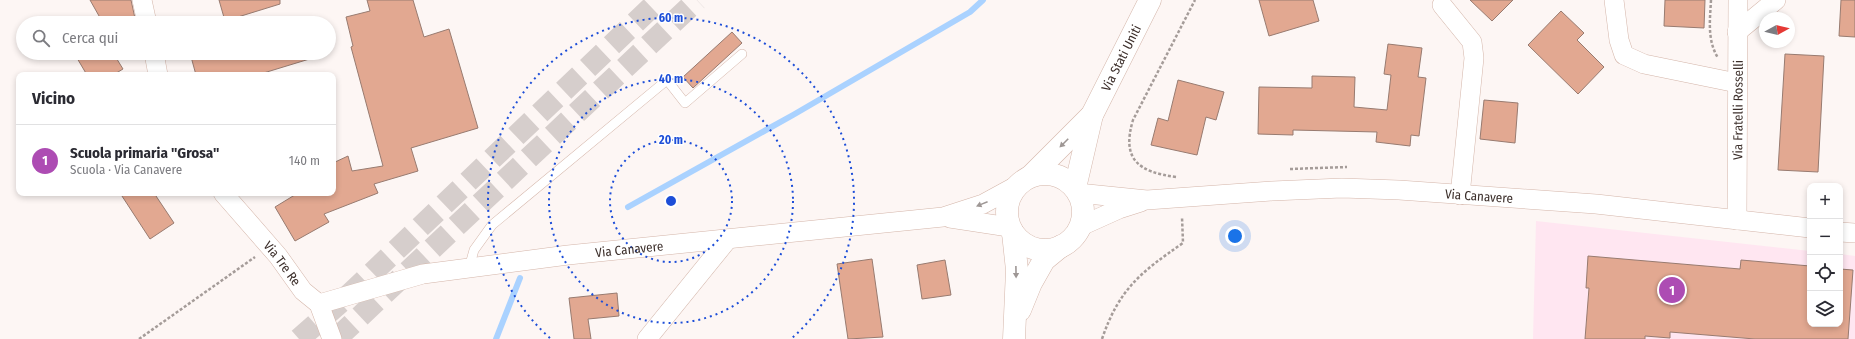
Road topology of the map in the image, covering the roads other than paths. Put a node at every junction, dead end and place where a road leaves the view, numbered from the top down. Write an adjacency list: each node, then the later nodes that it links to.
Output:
1 (142, 0): 7 (street)
2 (1150, 0): 13 (street, Via Stati Uniti)
3 (1614, 0): 12 (street)
4 (1738, 0): 8 (street, Via Fratelli Rosselli)
5 (1776, 0): 8 (street)
6 (1442, 5): 16 (street)
7 (145, 16)
8 (1737, 32): 12 (street, Via Fratelli Rosselli)
9 (742, 54): 28 (lane)
10 (155, 60): 11 (street)
11 (157, 72)
12 (1737, 83): 20 (street, Via Fratelli Rosselli)
13 (1092, 115): 14 (street, Via Stati Uniti, one-way to 14); 15 (street, Via Stati Uniti)
14 (1024, 181): 15 (street); 19 (street, Via Canavere, one-way to 19); 23 (street)
15 (1076, 191): 18 (street, Via Canavere); 21 (street)
16 (1460, 195): 18 (street, Via Canavere); 20 (street, Via Canavere)
17 (225, 196): 29 (street, Via Tre Re)
18 (1147, 200): 21 (street, Via Canavere)
19 (943, 217): 23 (street, Via Canavere); 26 (street, Via Canavere)
20 (1737, 220): 22 (street, Via Canavere)
21 (1079, 228): 27 (street)
22 (1807, 228)
23 (1011, 230): 27 (street); 30 (street, one-way to 30)
24 (1843, 232): 25 (street)
25 (1855, 234)
26 (728, 239): 28 (street, Via Canavere); 32 (street)
27 (1061, 246): 30 (street)
28 (469, 268): 29 (street, Via Canavere)
29 (320, 304): 31 (street)
30 (1014, 334)
31 (332, 339)
32 (647, 339)

